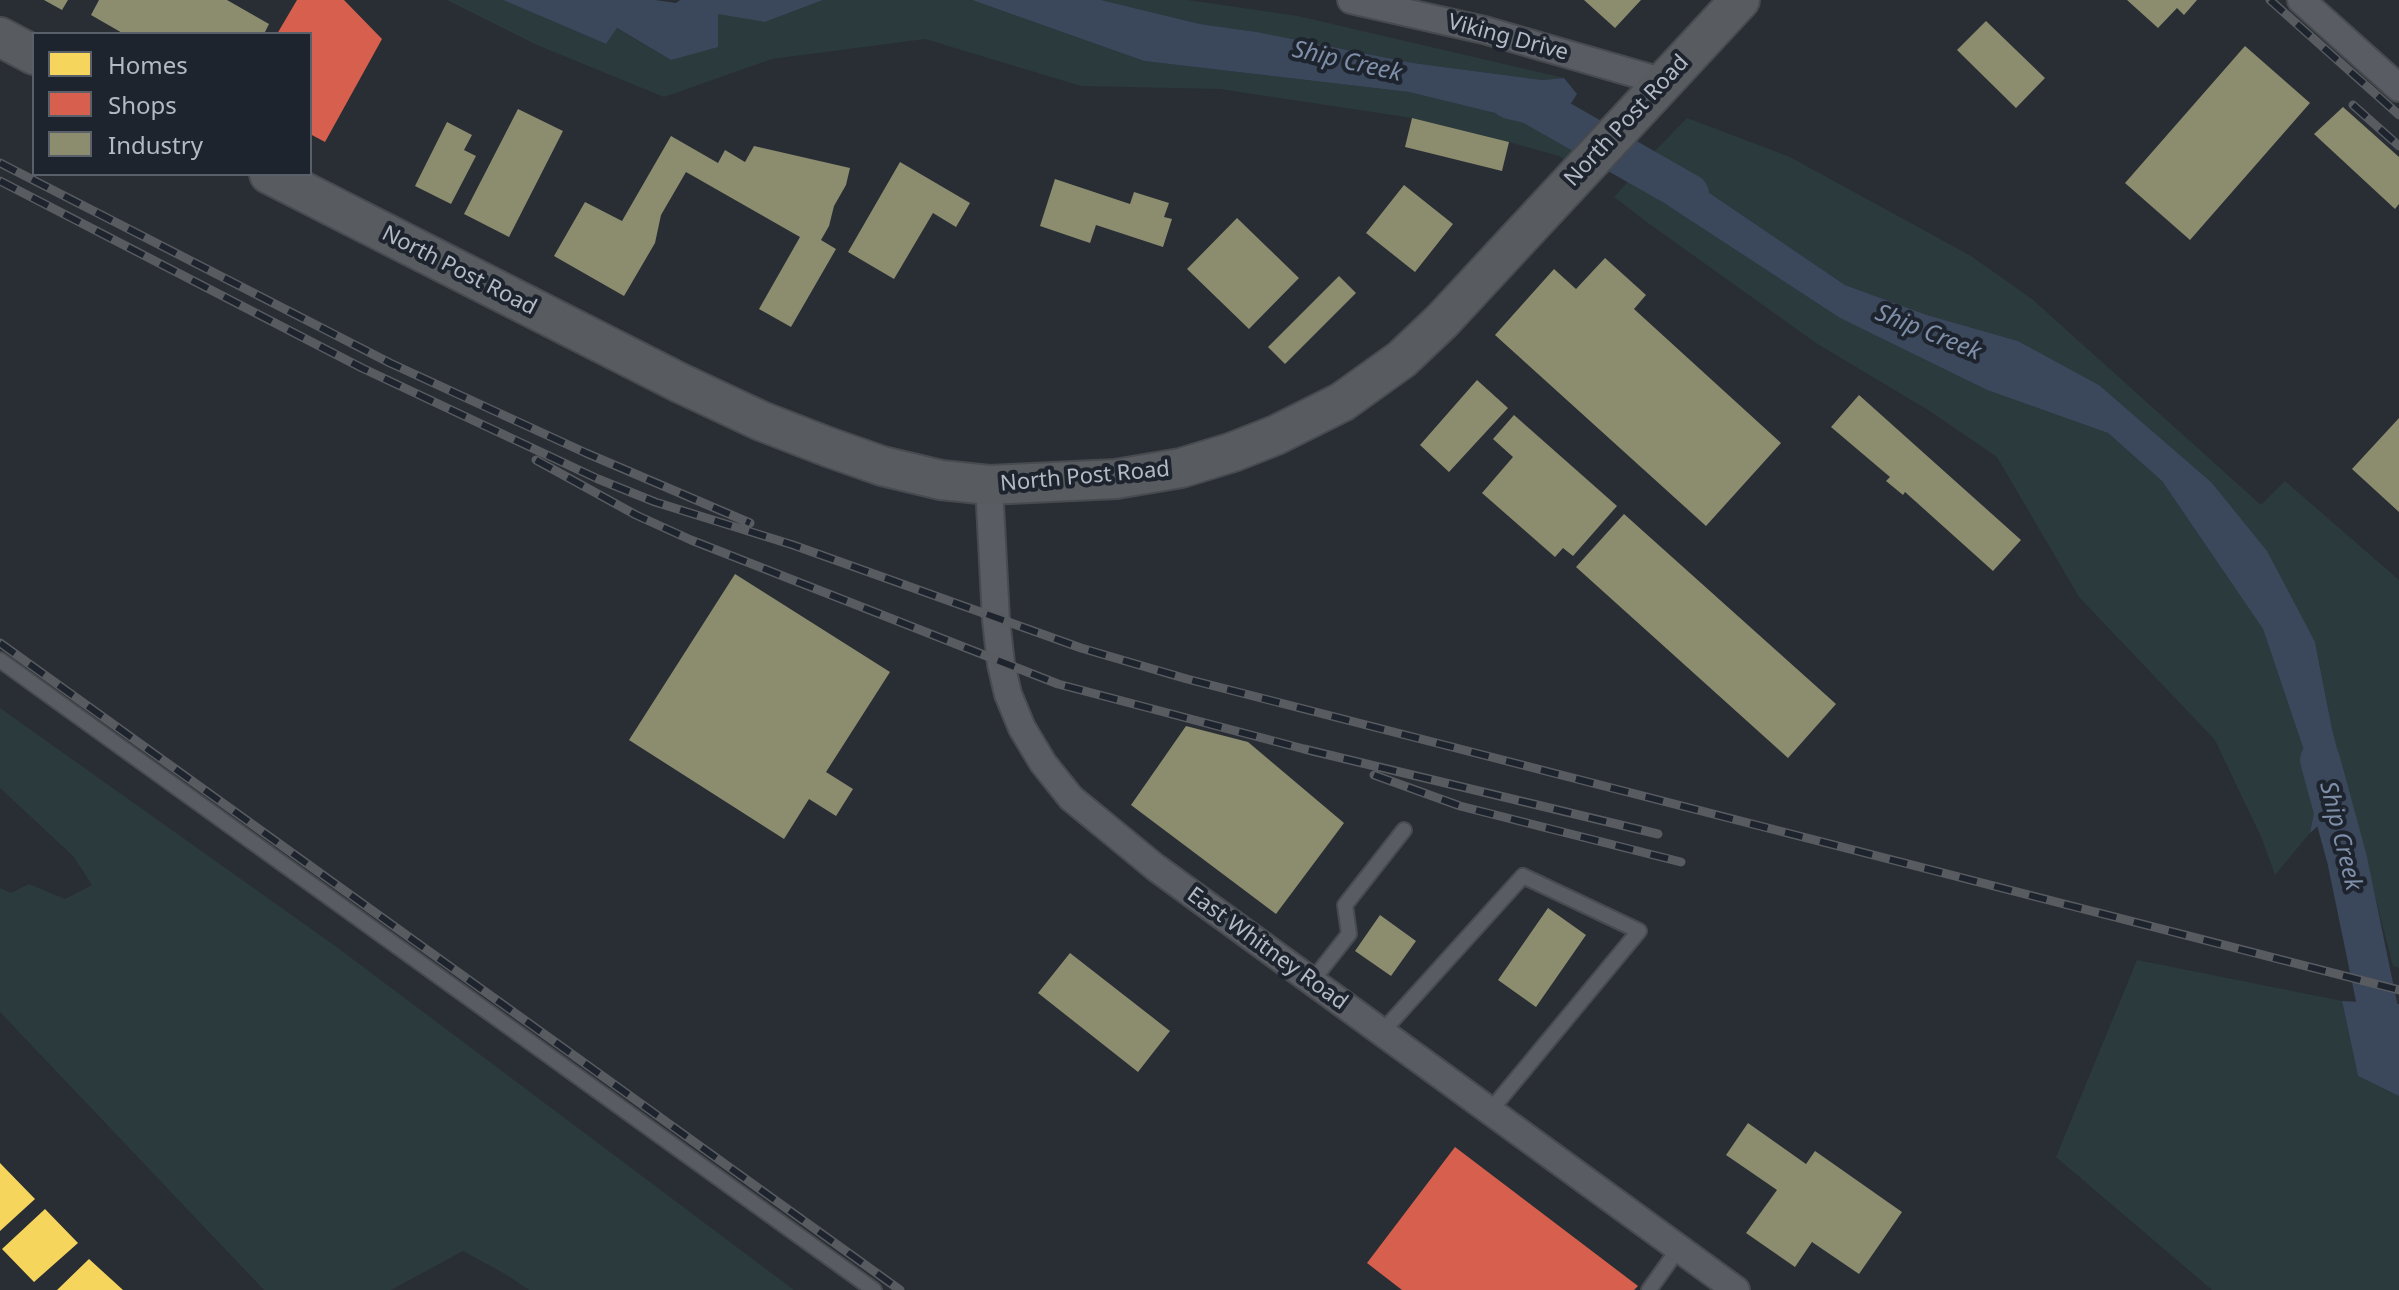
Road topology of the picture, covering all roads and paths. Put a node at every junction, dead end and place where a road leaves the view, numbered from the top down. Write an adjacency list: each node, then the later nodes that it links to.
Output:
1 (1351, 0): 6 (street, Viking Drive)
2 (1740, 0): 6 (street, North Post Road)
3 (2301, 0): 7 (street)
4 (0, 37): 5 (street)
5 (32, 54)
6 (1664, 82): 9 (street, North Post Road)
7 (2399, 88)
8 (273, 176): 9 (street, North Post Road)
9 (989, 485): 12 (street, East Whitney Road)
10 (0, 660): 16 (lane)
11 (1404, 830): 12 (lane)
12 (1312, 981): 13 (street, East Whitney Road)
13 (1382, 1032): 14 (street, East Whitney Road); 14 (lane)
14 (1490, 1111): 15 (street, East Whitney Road)
15 (1679, 1248): 17 (lane); 18 (street, East Whitney Road)
16 (874, 1290)
17 (1649, 1290)
18 (1736, 1290)

